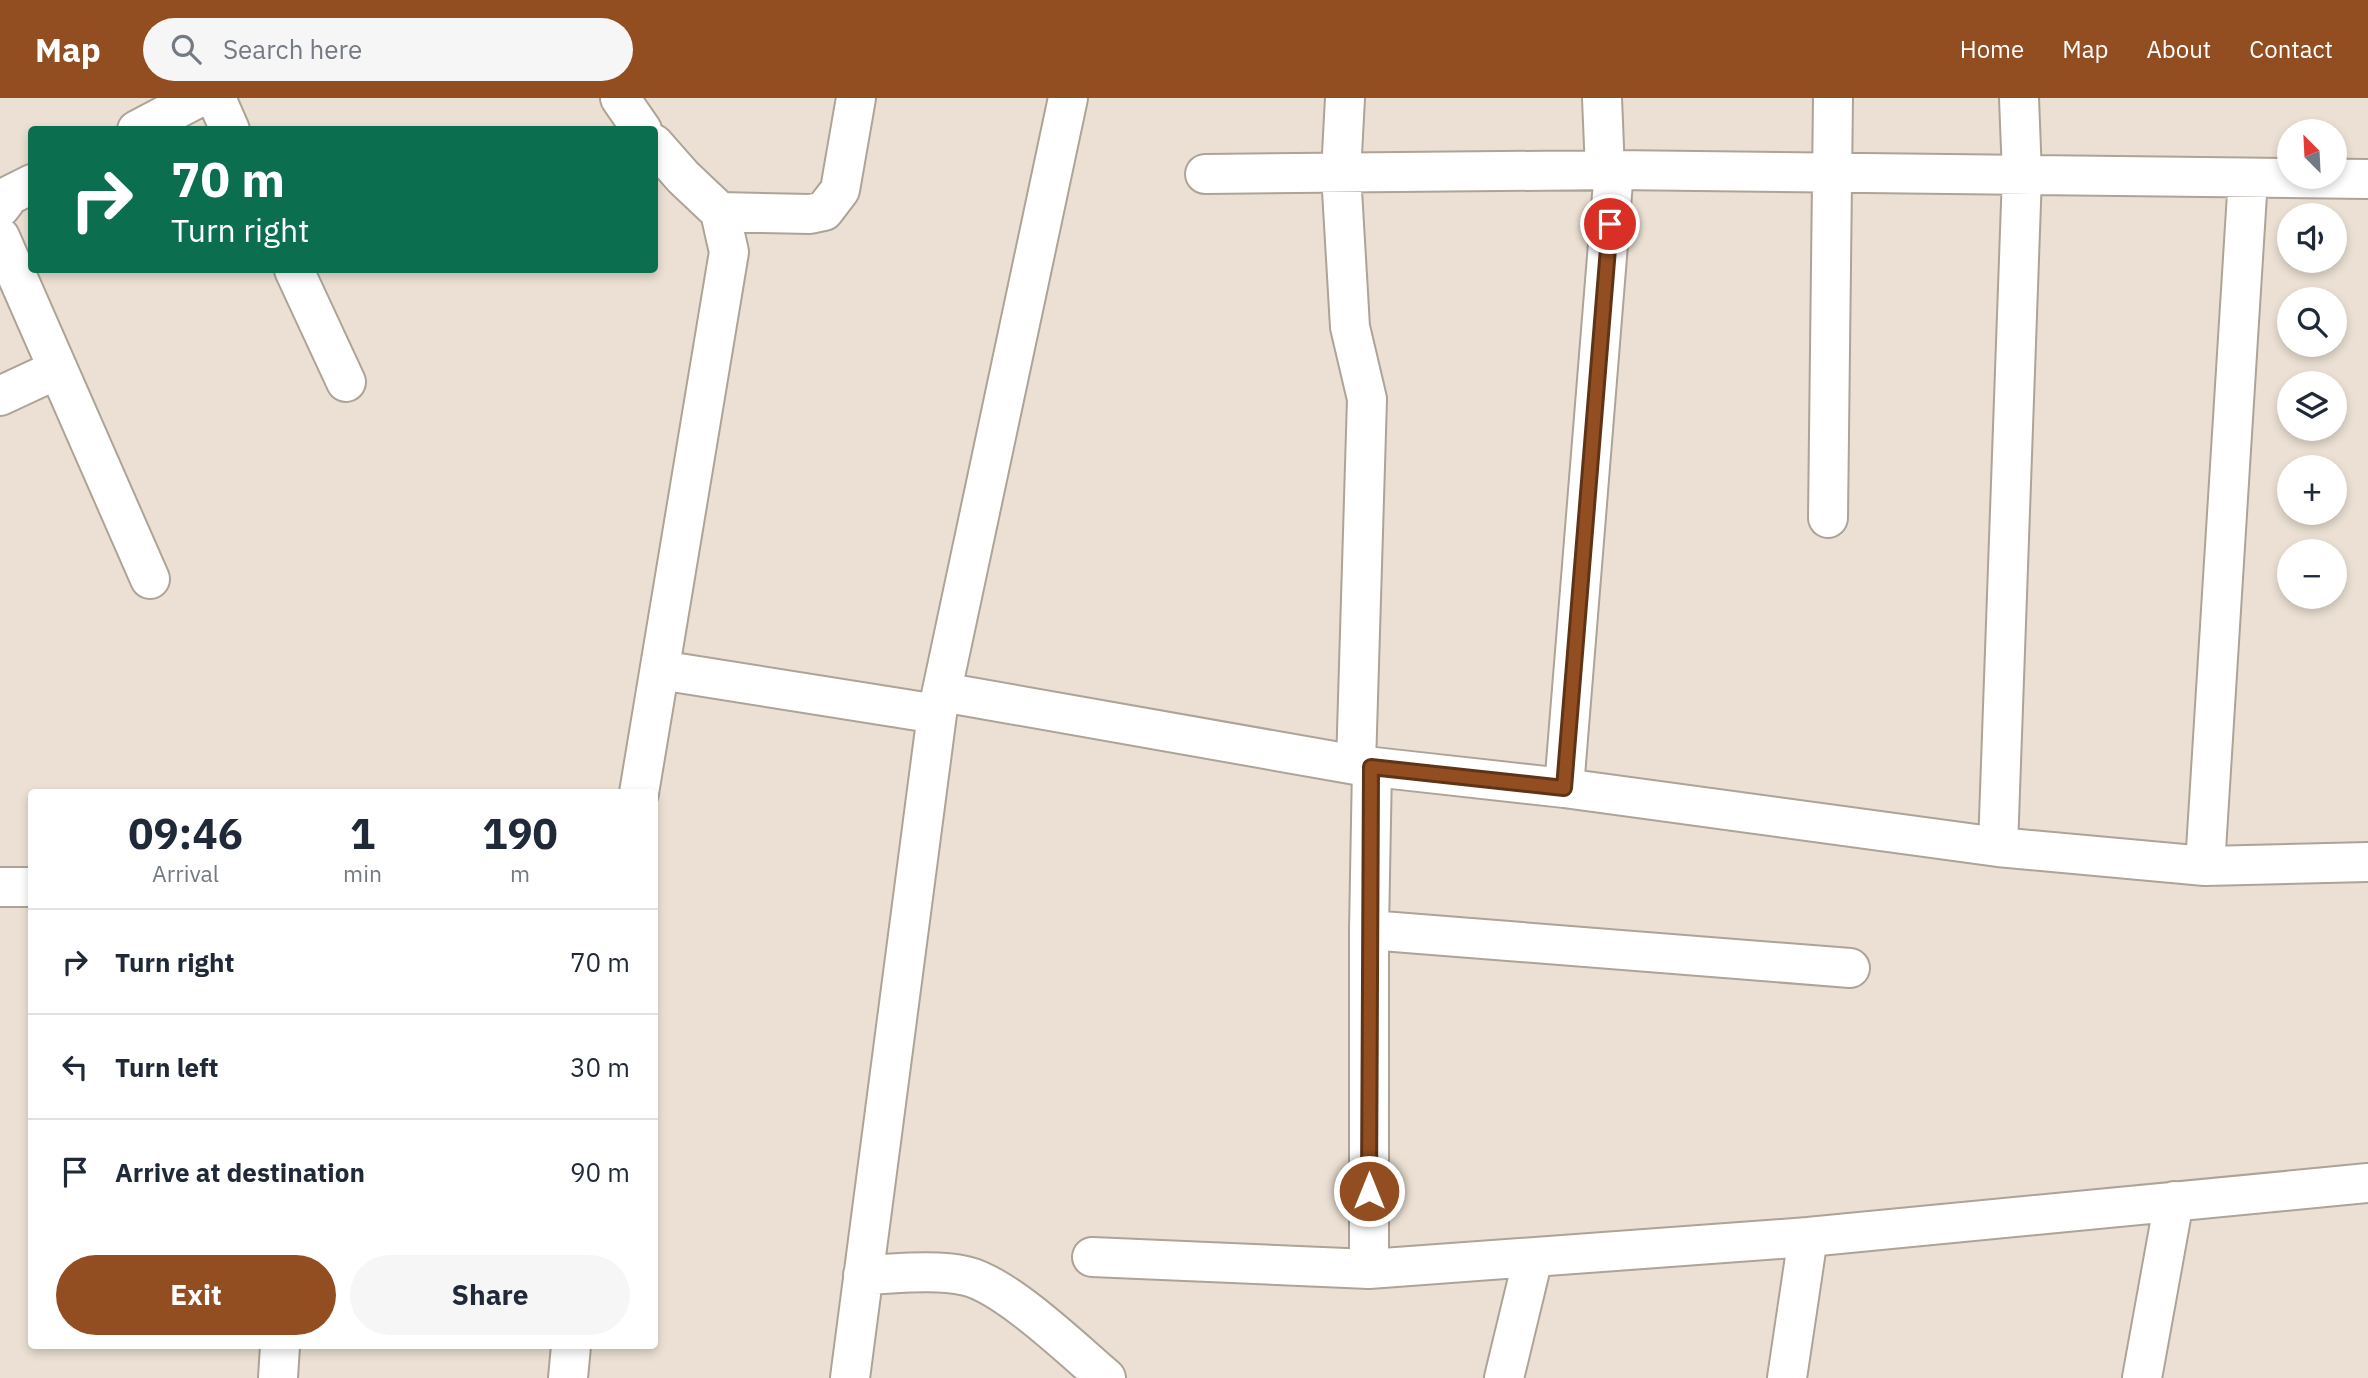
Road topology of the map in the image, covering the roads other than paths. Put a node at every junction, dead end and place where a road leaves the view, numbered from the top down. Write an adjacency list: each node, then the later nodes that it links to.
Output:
1 (198, 98): 10 (street)
2 (216, 98): 11 (street)
3 (620, 98): 12 (street)
4 (856, 98): 23 (street)
5 (1068, 98): 32 (street)
6 (1345, 98): 16 (street)
7 (1602, 98): 14 (street)
8 (1833, 98): 15 (street)
9 (2019, 98): 18 (street)
10 (145, 126)
11 (228, 126)
12 (639, 126)
13 (658, 149): 23 (street)
14 (1610, 170): 15 (street); 16 (street); 34 (street)
15 (1833, 171): 18 (street); 29 (street)
16 (1341, 173): 17 (street); 33 (street)
17 (1205, 174)
18 (2022, 175): 19 (street); 36 (street)
19 (2248, 178): 20 (street); 38 (street)
20 (2368, 179)
21 (28, 186): 22 (street)
22 (0, 208)
23 (720, 212): 31 (street)
24 (0, 237): 26 (street)
25 (295, 273): 27 (street)
26 (58, 369): 28 (street); 30 (street)
27 (346, 382)
28 (0, 396)
29 (1828, 518)
30 (150, 579)
31 (660, 670): 32 (street); 35 (street)
32 (940, 703): 33 (street); 49 (street)
33 (1364, 766): 34 (street); 41 (street)
34 (1564, 788): 36 (street)
35 (640, 789)
36 (1998, 847): 38 (street)
37 (2368, 862): 38 (street)
38 (2205, 866)
39 (0, 887): 40 (street)
40 (28, 887)
41 (1369, 930): 42 (street); 48 (street)
42 (1850, 968)
43 (2368, 1183): 44 (street)
44 (2174, 1200): 45 (street); 58 (street)
45 (1808, 1237): 47 (street); 57 (street)
46 (1092, 1257): 48 (street)
47 (1533, 1258): 48 (street); 56 (street)
48 (1369, 1269)
49 (863, 1275): 54 (street); 55 (street)
50 (280, 1349): 52 (street)
51 (571, 1349): 53 (street)
52 (278, 1378)
53 (568, 1378)
54 (850, 1378)
55 (1106, 1378)
56 (1504, 1378)
57 (1787, 1378)
58 (2142, 1378)

